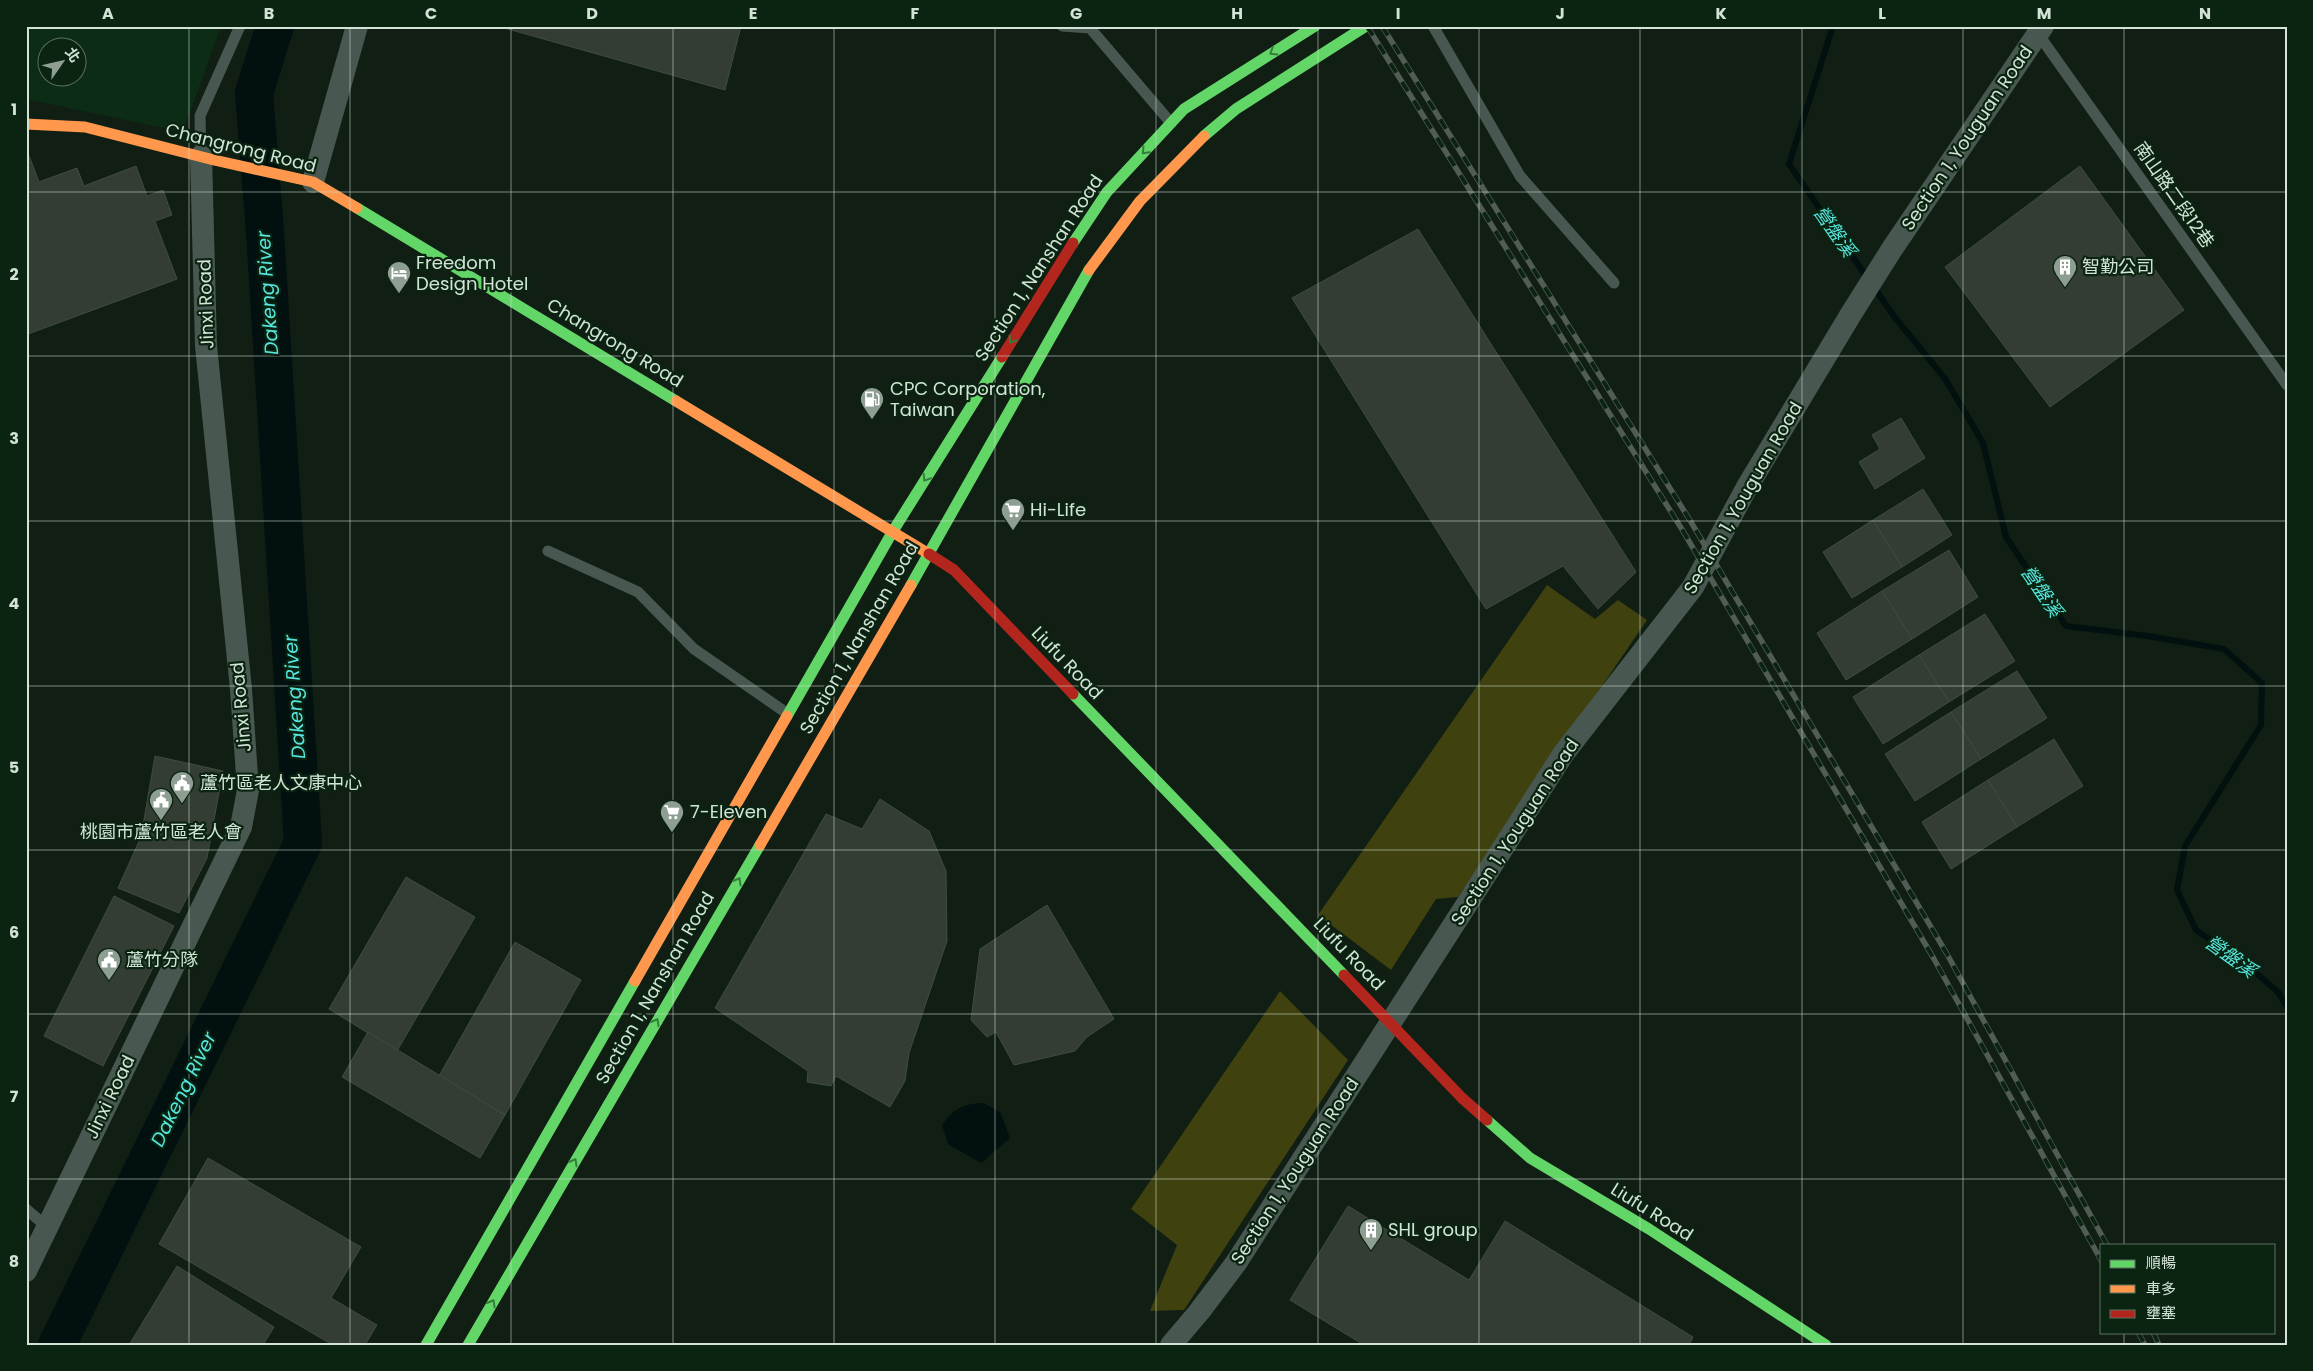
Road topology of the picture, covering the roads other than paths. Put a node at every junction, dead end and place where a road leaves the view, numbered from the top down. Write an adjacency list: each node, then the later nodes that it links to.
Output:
1 (240, 26): 10 (lane)
2 (357, 26): 11 (street)
3 (1062, 26): 8 (lane)
4 (1314, 26): 8 (street, Section 1, Nanshan Road, one-way to 8)
5 (1366, 26): 16 (street, Section 1, Nanshan Road)
6 (1433, 26): 12 (lane)
7 (2038, 29): 13 (lane, 南山路二段12巷); 18 (street, Section 1, Youguan Road)
8 (1171, 123): 14 (street, Section 1, Nanshan Road, one-way to 14)
9 (26, 124): 10 (street, Changrong Road)
10 (207, 158): 11 (street, Changrong Road); 20 (street, Jinxi Road)
11 (303, 180): 14 (street, Changrong Road)
12 (1614, 283)
13 (2287, 385)
14 (893, 530): 16 (street, Liufu Road); 17 (street, Section 1, Nanshan Road)
15 (548, 551): 17 (lane)
16 (929, 554): 18 (street, Liufu Road); 23 (street, Section 1, Nanshan Road, one-way to 16)
17 (788, 714): 22 (street, Section 1, Nanshan Road)
18 (1391, 1022): 24 (street, Section 1, Youguan Road); 25 (street, Liufu Road)
19 (26, 1209): 20 (lane)
20 (47, 1228): 21 (street, Jinxi Road)
21 (26, 1271)
22 (426, 1345)
23 (468, 1345)
24 (1170, 1345)
25 (1826, 1345)

